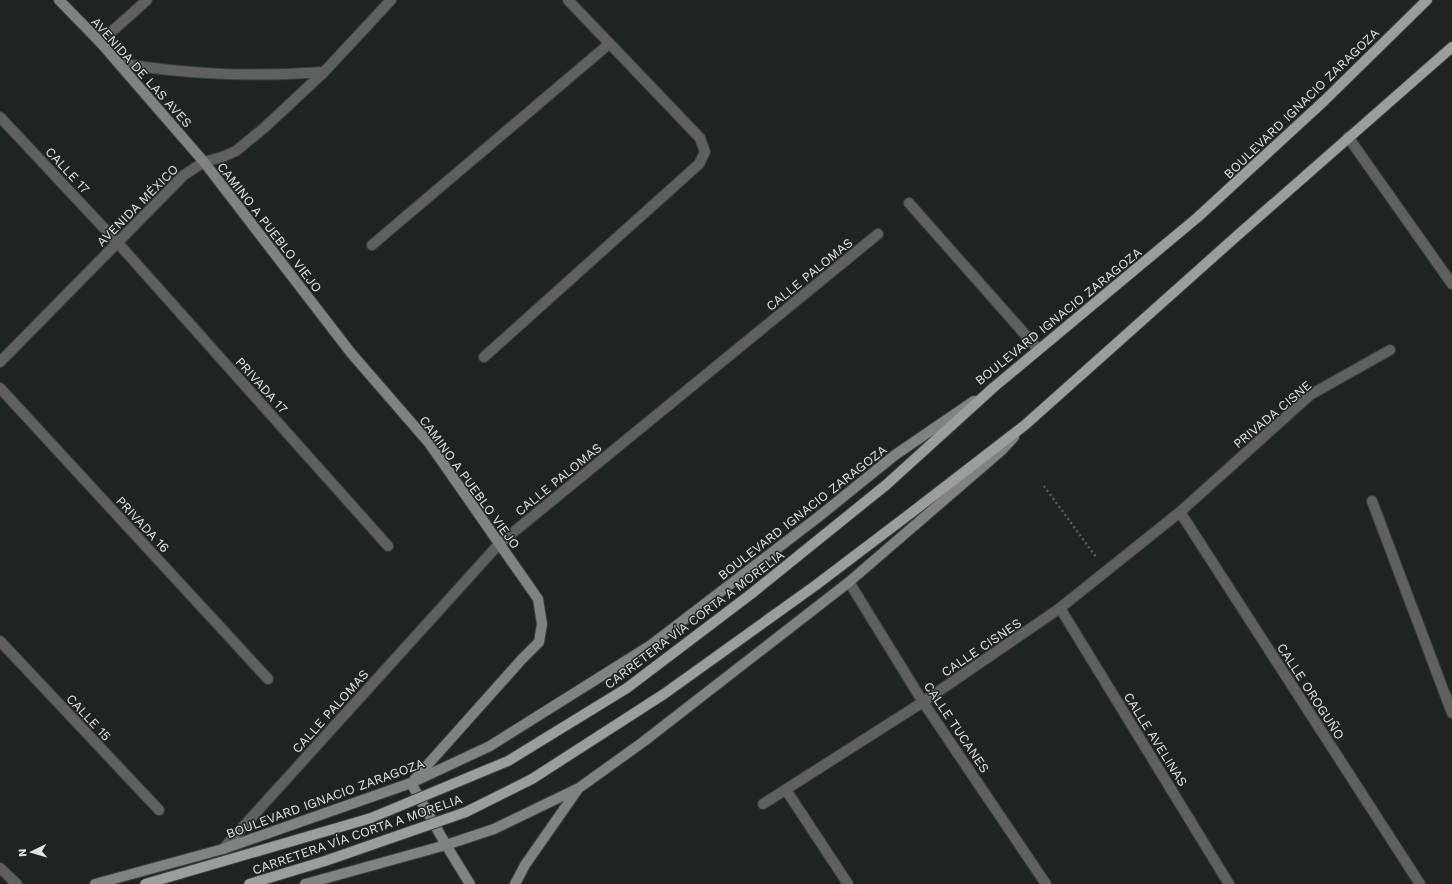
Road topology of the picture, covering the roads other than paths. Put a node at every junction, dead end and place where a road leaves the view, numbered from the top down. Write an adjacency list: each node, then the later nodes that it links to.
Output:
1 (59, 0): 6 (street, AVENIDA DE LAS AVES)
2 (147, 0): 6 (street)
3 (391, 0): 10 (street, AVENIDA MÉXICO)
4 (568, 0): 7 (street)
5 (1426, 0): 19 (main road, BOULEVARD IGNACIO ZARAGOZA)
6 (100, 42): 9 (street, AVENIDA DE LAS AVES)
7 (609, 44): 17 (street); 21 (street)
8 (1452, 47): 12 (main road)
9 (118, 63): 10 (street); 13 (street, AVENIDA DE LAS AVES)
10 (324, 72): 13 (street, AVENIDA MÉXICO)
11 (0, 117): 16 (street, CALLE 17)
12 (1348, 137): 18 (street); 25 (main road)
13 (204, 162): 16 (street, AVENIDA MÉXICO); 28 (street, CAMINO A PUEBLO VIEJO)
14 (909, 203): 19 (street)
15 (878, 234): 28 (street, CALLE PALOMAS)
16 (117, 242): 22 (street, AVENIDA MÉXICO); 29 (street, PRIVADA 17)
17 (372, 245)
18 (1452, 284)
19 (1038, 349): 23 (main road, BOULEVARD IGNACIO ZARAGOZA)
20 (1390, 350): 27 (street, PRIVADA CISNE)
21 (484, 357)
22 (0, 362)
23 (994, 387): 36 (street, BOULEVARD IGNACIO ZARAGOZA); 47 (main road, CARRETERA VÍA CORTA A MORELIA, bridge)
24 (0, 388): 33 (street, PRIVADA 16)
25 (1026, 425): 30 (street); 48 (main road, CARRETERA VÍA CORTA A MORELIA, bridge)
26 (1372, 501): 35 (street)
27 (1180, 512): 31 (street, CALLE CISNES); 54 (street, CALLE OROGUÑO)
28 (499, 544): 36 (street, CAMINO A PUEBLO VIEJO); 42 (street, CALLE PALOMAS)
29 (388, 546)
30 (849, 582): 34 (street, CALLE TUCANES); 37 (street)
31 (1060, 608): 34 (street, CALLE CISNES); 53 (street, CALLE AVELINAS)
32 (0, 641): 40 (street, CALLE 15)
33 (268, 679)
34 (923, 702): 38 (street, CALLE CISNES); 52 (street, CALLE TUCANES)
35 (1452, 713)
36 (411, 783): 41 (street); 42 (street, BOULEVARD IGNACIO ZARAGOZA)
37 (579, 788): 41 (street); 50 (street)
38 (786, 790): 39 (street, CALLE CISNES); 51 (street)
39 (763, 804)
40 (159, 810)
41 (446, 845): 44 (street); 49 (street)
42 (223, 849): 46 (street, BOULEVARD IGNACIO ZARAGOZA)
43 (0, 868): 45 (street)
44 (308, 883)
45 (17, 884)
46 (95, 884)
47 (145, 884)
48 (249, 884)
49 (470, 884)
50 (515, 884)
51 (848, 884)
52 (1046, 884)
53 (1229, 884)
54 (1420, 884)

